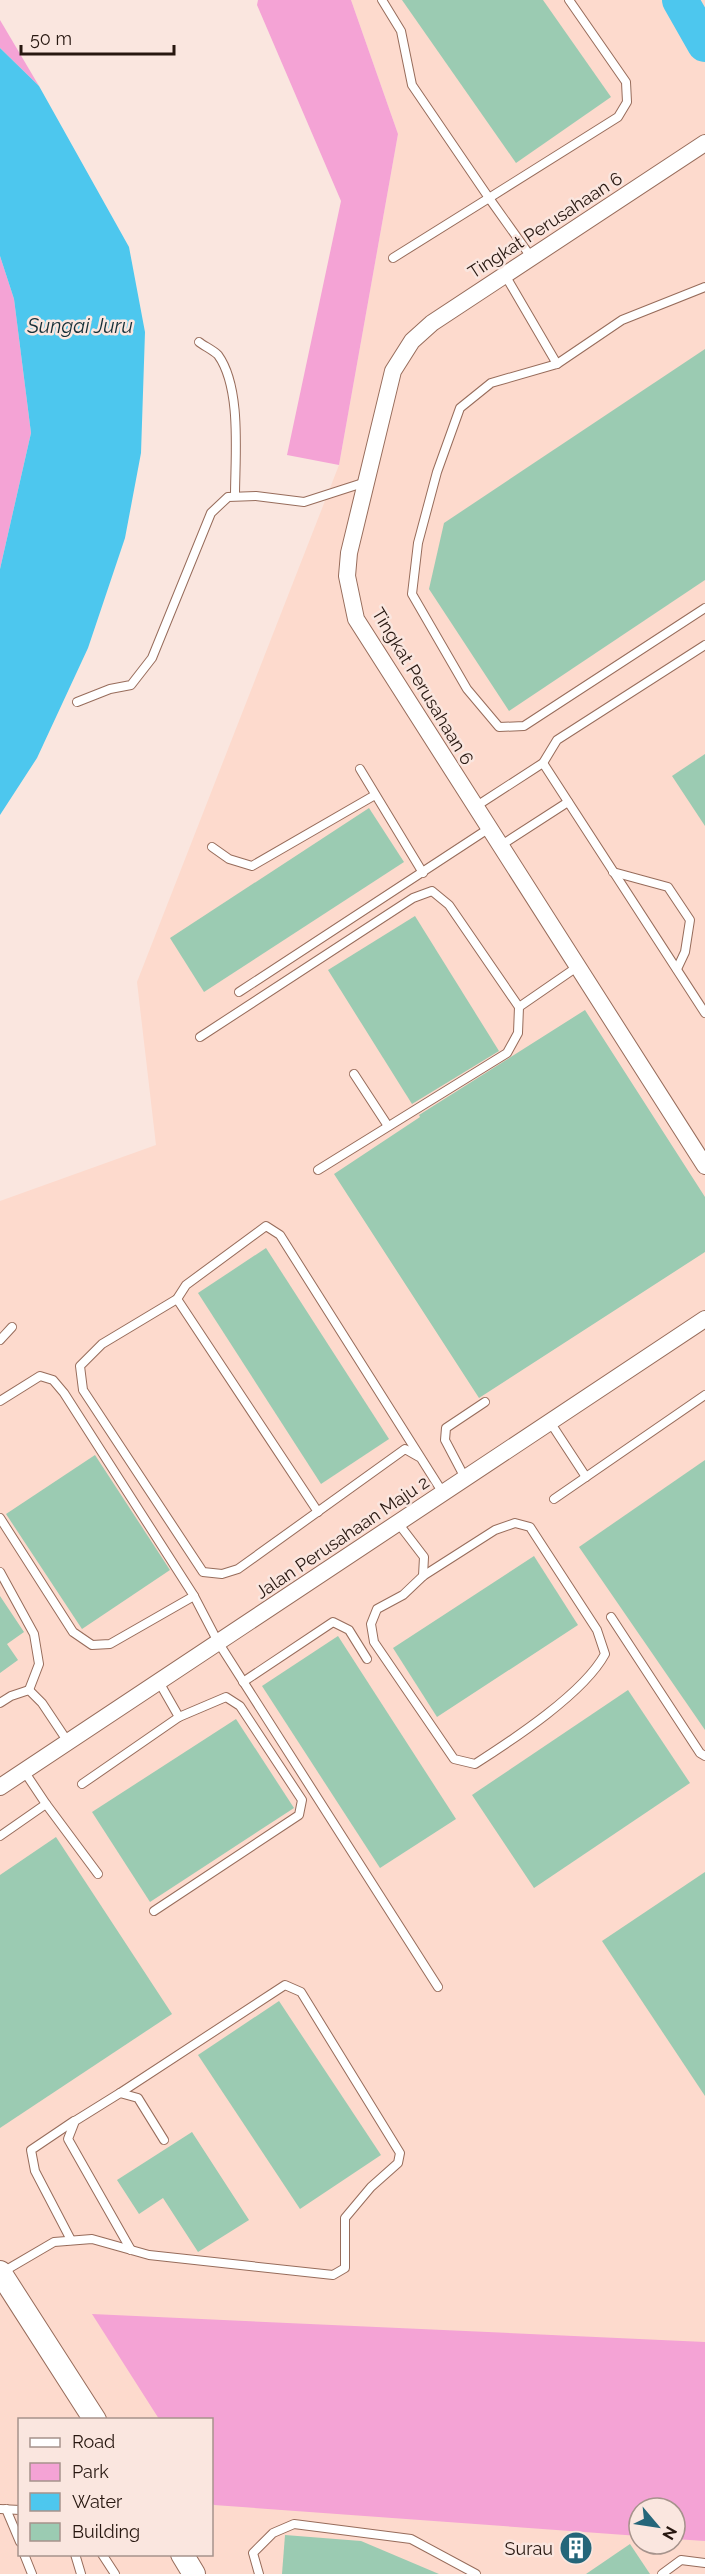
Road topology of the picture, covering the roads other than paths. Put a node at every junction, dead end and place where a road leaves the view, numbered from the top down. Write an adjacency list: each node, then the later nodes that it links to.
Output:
1 (382, 0): 4 (lane)
2 (569, 0): 4 (lane)
3 (705, 143): 5 (street, Tingkat Perusahaan 6)
4 (489, 198): 5 (lane); 6 (lane)
5 (531, 257): 7 (street, Tingkat Perusahaan 6)
6 (393, 258)
7 (505, 275): 10 (lane); 11 (street, Tingkat Perusahaan 6)
8 (705, 287): 10 (lane)
9 (199, 342): 12 (lane)
10 (557, 364): 13 (lane)
11 (366, 482): 12 (lane); 20 (street, Tingkat Perusahaan 6)
12 (235, 496): 15 (lane)
13 (705, 608)
14 (705, 645): 16 (lane)
15 (77, 702)
16 (543, 763): 19 (lane); 20 (lane)
17 (360, 769): 18 (lane)
18 (375, 795): 22 (lane); 25 (lane)
19 (568, 802): 23 (lane); 24 (lane)
20 (474, 807): 21 (street, Tingkat Perusahaan 6)
21 (488, 829): 23 (street, Tingkat Perusahaan 6); 25 (lane)
22 (212, 847)
23 (499, 847): 26 (street, Tingkat Perusahaan 6)
24 (613, 872): 27 (lane); 27 (lane)
25 (423, 873): 28 (lane)
26 (577, 967): 29 (lane); 34 (street, Tingkat Perusahaan 6)
27 (677, 969): 30 (lane)
28 (239, 992)
29 (519, 1007): 31 (lane); 33 (lane)
30 (705, 1013)
31 (200, 1037)
32 (354, 1074): 33 (lane)
33 (388, 1126): 35 (lane)
34 (705, 1164)
35 (318, 1170)
36 (177, 1299): 44 (lane); 49 (lane); 49 (lane)
37 (705, 1319): 43 (street, Jalan Perusahaan Maju 2)
38 (12, 1327): 39 (lane)
39 (0, 1340)
40 (705, 1395): 45 (lane)
41 (0, 1401): 54 (lane)
42 (485, 1402): 46 (lane)
43 (550, 1422): 45 (lane); 46 (street, Jalan Perusahaan Maju 2)
44 (419, 1457): 47 (lane); 49 (lane)
45 (586, 1477): 48 (lane)
46 (465, 1478): 47 (street, Jalan Perusahaan Maju 2)
47 (443, 1493): 51 (street, Jalan Perusahaan Maju 2)
48 (554, 1500)
49 (318, 1512)
50 (0, 1518): 54 (lane)
51 (398, 1523): 53 (lane); 56 (street, Jalan Perusahaan Maju 2)
52 (0, 1572): 60 (lane)
53 (423, 1576): 53 (lane)
54 (194, 1596): 56 (lane)
55 (611, 1617): 64 (lane)
56 (218, 1642): 58 (street, Jalan Perusahaan Maju 2); 59 (lane)
57 (367, 1659): 59 (lane)
58 (159, 1682): 62 (lane); 63 (street, Jalan Perusahaan Maju 2)
59 (243, 1682): 72 (lane)
60 (29, 1690): 61 (lane); 63 (lane)
61 (0, 1703)
62 (179, 1717): 66 (lane); 71 (lane)
63 (68, 1742): 65 (street, Jalan Perusahaan Maju 2)
64 (705, 1756)
65 (24, 1771): 67 (street, Jalan Perusahaan Maju 2); 68 (lane)
66 (82, 1784)
67 (0, 1787)
68 (46, 1804): 69 (lane); 70 (lane)
69 (0, 1836)
70 (98, 1874)
71 (154, 1911)
72 (438, 1987)
73 (120, 2092): 74 (lane); 75 (lane); 77 (lane)
74 (75, 2121): 76 (lane); 77 (lane)
75 (164, 2140)
76 (71, 2240): 77 (lane); 78 (lane)
77 (131, 2250)
78 (0, 2273): 79 (street)
79 (94, 2418)
80 (3, 2509): 81 (lane); 82 (lane)
81 (18, 2510)
82 (18, 2538)
83 (25, 2556): 88 (lane)
84 (76, 2556): 89 (lane)
85 (103, 2556): 90 (lane)
86 (183, 2556): 91 (street)
87 (705, 2563): 94 (lane)
88 (32, 2574)
89 (81, 2574)
90 (116, 2574)
91 (194, 2574)
92 (259, 2574): 93 (lane)
93 (476, 2574)
94 (662, 2574)

